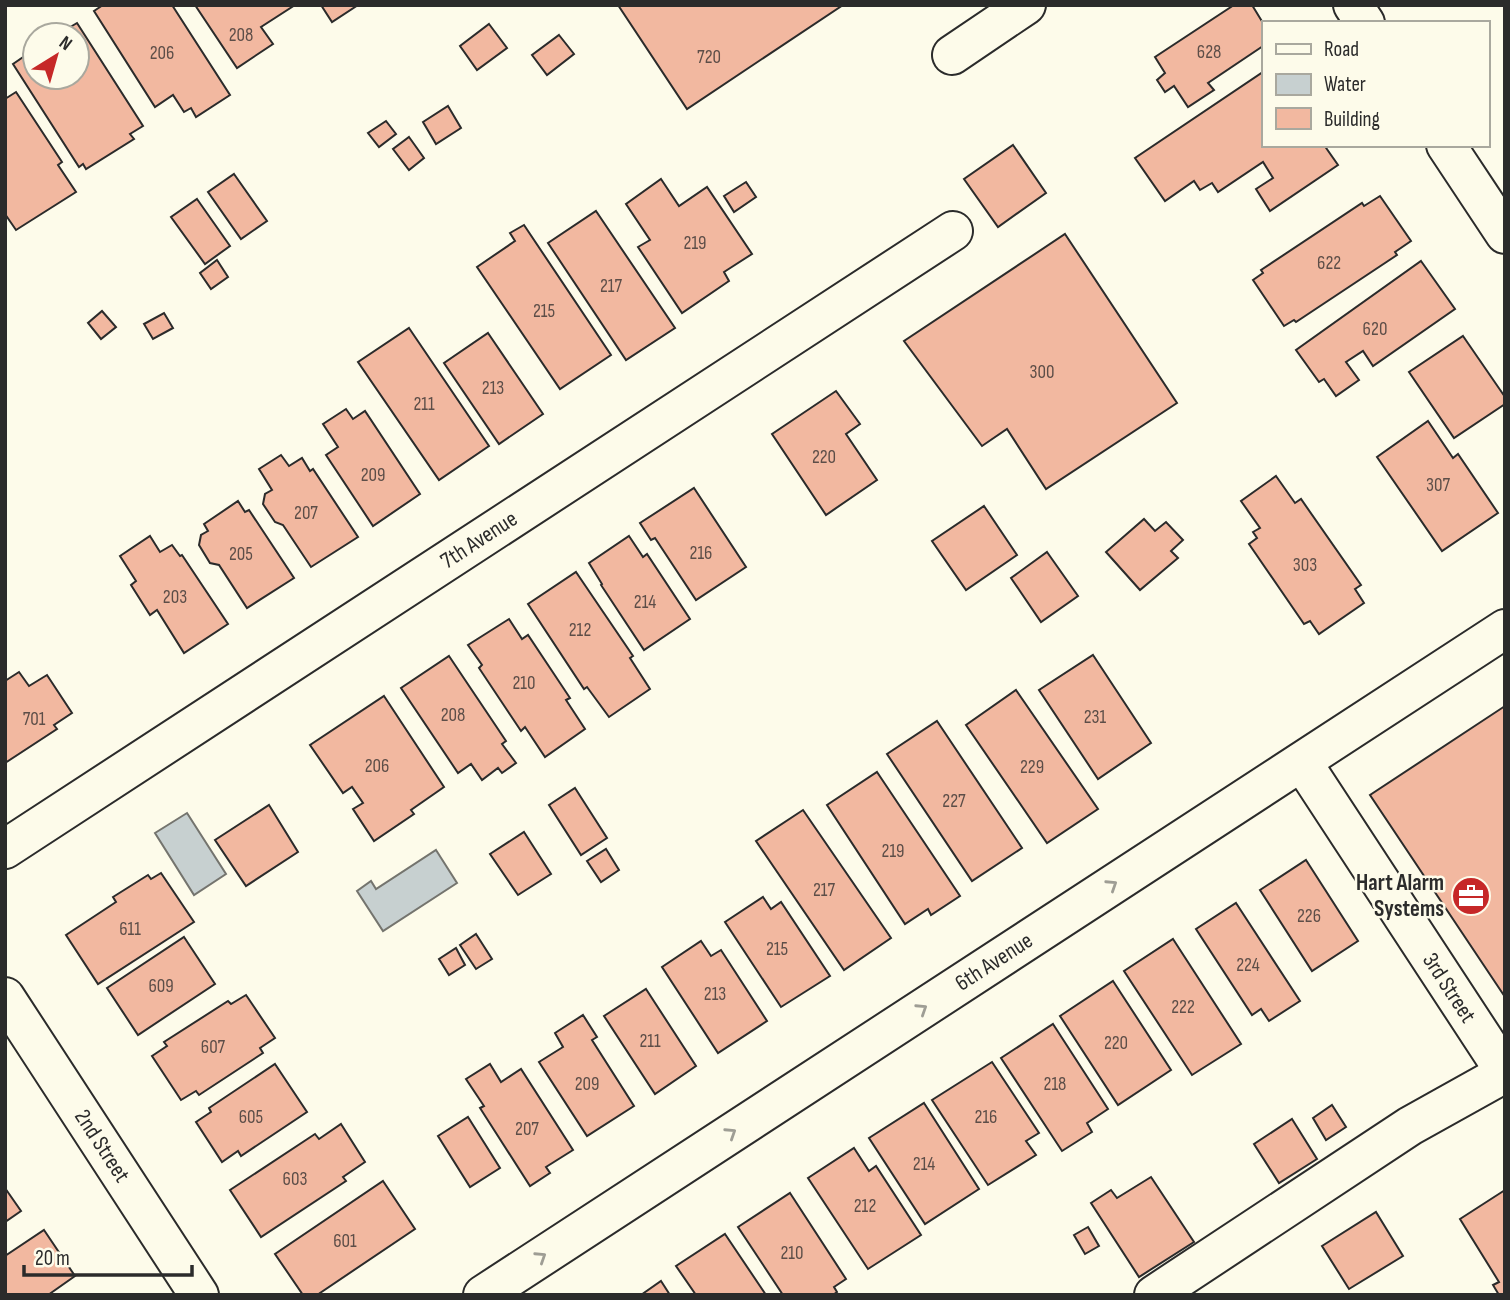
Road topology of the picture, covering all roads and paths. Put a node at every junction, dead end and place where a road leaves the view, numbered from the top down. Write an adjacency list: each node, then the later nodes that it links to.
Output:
1 (1026, 5): 4 (street)
2 (1353, 5): 3 (street)
3 (1364, 21)
4 (952, 55)
5 (1447, 147): 7 (street)
6 (953, 231): 10 (street, 7th Avenue)
7 (1505, 234)
8 (1505, 629): 9 (street, 6th Avenue)
9 (1303, 762): 12 (street, 3rd Street); 14 (street, 6th Avenue, one-way to 9)
10 (5, 849)
11 (5, 998): 13 (street, 2nd Street)
12 (1505, 1073): 15 (street)
13 (199, 1295)
14 (483, 1295)
15 (1154, 1295)

